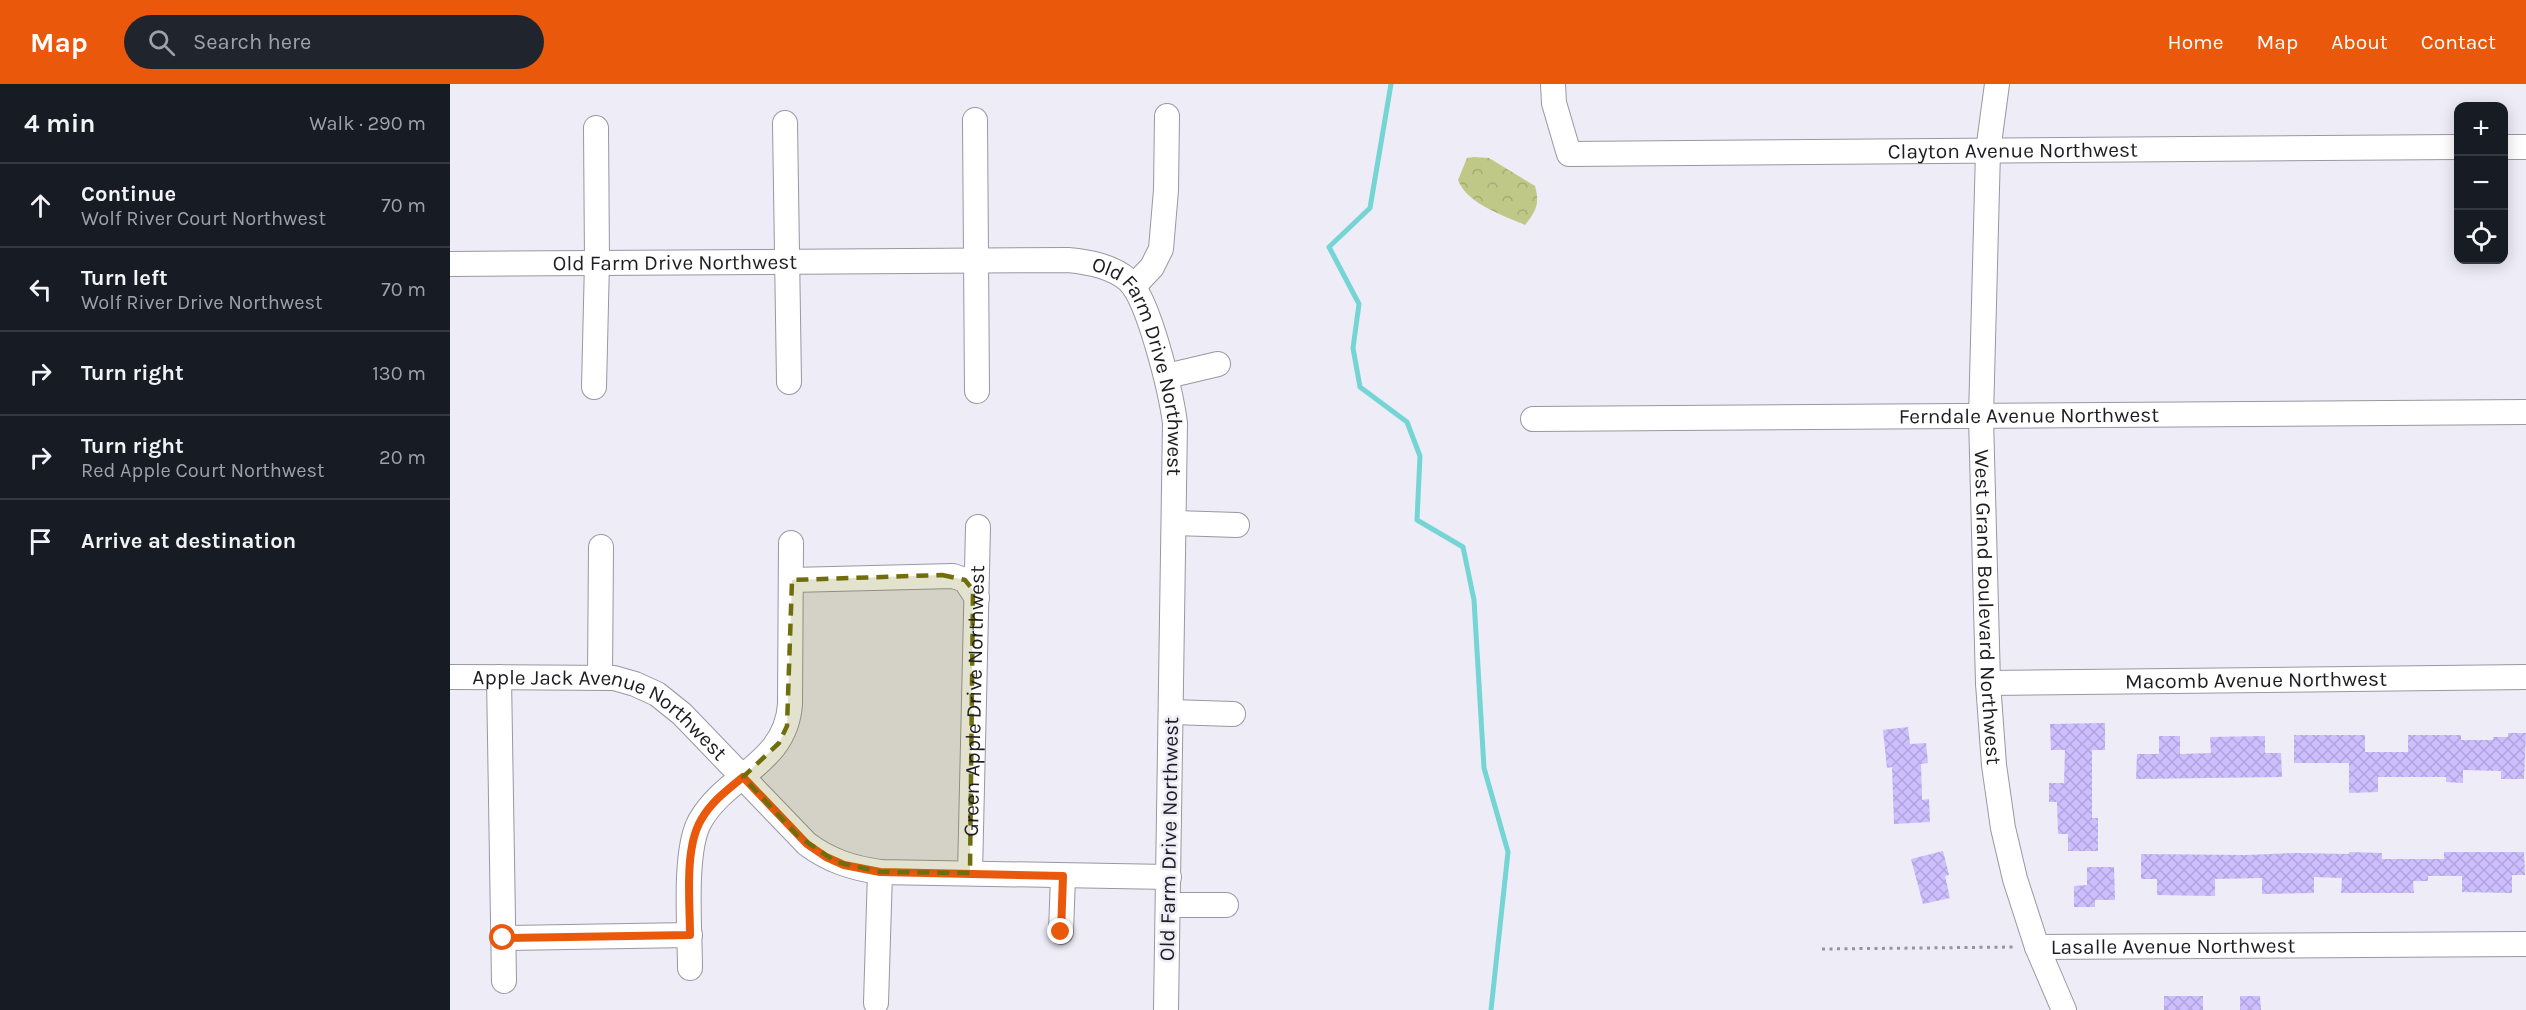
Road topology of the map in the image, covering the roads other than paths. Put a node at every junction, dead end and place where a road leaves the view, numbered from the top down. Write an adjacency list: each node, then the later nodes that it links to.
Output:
1 (1553, 84): 10 (street, Clayton Avenue Northwest)
2 (1997, 84): 10 (street, West Grand Boulevard Northwest)
3 (1167, 116): 15 (street)
4 (975, 120): 11 (street)
5 (785, 123): 12 (street)
6 (596, 128): 13 (street)
7 (2454, 147): 10 (street, Clayton Avenue Northwest)
8 (2508, 147): 9 (street)
9 (2526, 147)
10 (1988, 151): 22 (street, West Grand Boulevard Northwest)
11 (976, 260): 12 (street, Old Farm Drive Northwest); 15 (street, Old Farm Drive Northwest); 20 (street)
12 (787, 261): 13 (street, Old Farm Drive Northwest); 18 (street)
13 (597, 262): 14 (street, Old Farm Drive Northwest); 19 (street)
14 (450, 264)
15 (1134, 286): 17 (street, Old Farm Drive Northwest)
16 (1218, 364): 17 (street)
17 (1167, 376): 24 (street, Old Farm Drive Northwest)
18 (789, 382)
19 (594, 387)
20 (977, 391)
21 (2526, 412): 22 (street, Ferndale Avenue Northwest)
22 (1982, 417): 23 (street, Ferndale Avenue Northwest); 35 (street, West Grand Boulevard Northwest)
23 (1533, 419)
24 (1175, 523): 25 (street); 36 (street, Old Farm Drive Northwest)
25 (1237, 525)
26 (978, 527): 30 (street, Green Apple Drive Northwest)
27 (791, 543): 29 (street)
28 (601, 547): 33 (street)
29 (792, 580): 30 (street); 38 (street)
30 (977, 598): 40 (street, Green Apple Drive Northwest)
31 (450, 677): 32 (street, Apple Jack Avenue Northwest)
32 (499, 677): 33 (street, Apple Jack Avenue Northwest); 47 (street)
33 (600, 677): 38 (street, Apple Jack Avenue Northwest)
34 (2526, 677): 35 (street, Macomb Avenue Northwest)
35 (1988, 683): 49 (street, West Grand Boulevard Northwest)
36 (1171, 712): 37 (street); 42 (street, Old Farm Drive Northwest)
37 (1233, 714)
38 (743, 777): 39 (street, Apple Jack Avenue Northwest); 46 (street)
39 (880, 872): 40 (street, Apple Jack Avenue Northwest); 52 (street)
40 (970, 873): 41 (street, Apple Jack Avenue Northwest)
41 (1063, 876): 42 (street, Apple Jack Avenue Northwest); 45 (street)
42 (1169, 877): 43 (street, Old Farm Drive Northwest)
43 (1168, 905): 44 (street); 53 (street, Old Farm Drive Northwest)
44 (1227, 906)
45 (1061, 932)
46 (690, 935): 47 (street); 50 (street)
47 (503, 938): 51 (street)
48 (2526, 944): 49 (street, Lasalle Avenue Northwest)
49 (2037, 947): 54 (street, West Grand Boulevard Northwest)
50 (690, 968)
51 (504, 981)
52 (876, 1003)
53 (1166, 1010)
54 (2064, 1010)

